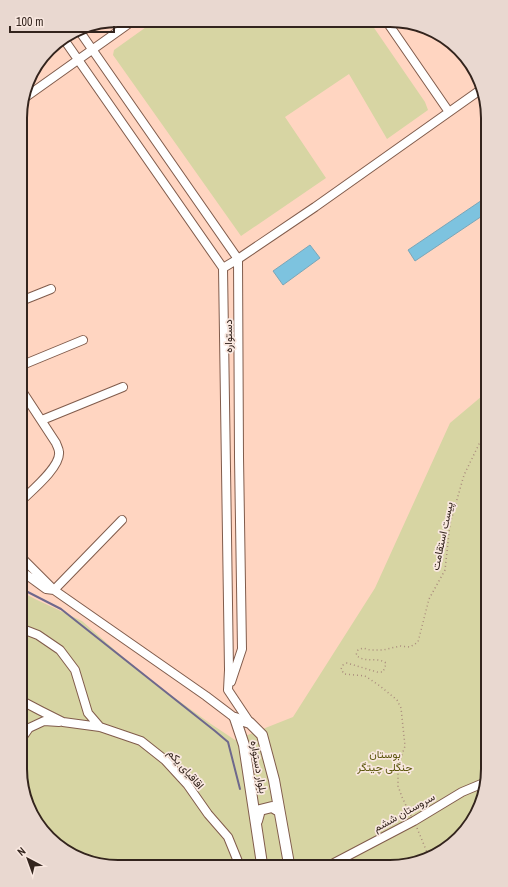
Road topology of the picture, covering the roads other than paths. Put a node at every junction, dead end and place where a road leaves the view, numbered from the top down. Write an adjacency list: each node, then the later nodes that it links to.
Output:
1 (124, 27): 5 (street)
2 (390, 27): 9 (street)
3 (82, 35): 5 (street)
4 (66, 43): 6 (street)
5 (92, 49): 6 (street); 10 (street)
6 (78, 59): 8 (street); 11 (street)
7 (477, 92): 9 (street)
8 (31, 93)
9 (449, 112): 10 (street)
10 (238, 260): 11 (street); 25 (street, دستواره)
11 (223, 268): 25 (street)
12 (51, 289): 13 (street)
13 (27, 299)
14 (83, 340): 15 (street)
15 (27, 363)
16 (123, 387): 18 (street)
17 (27, 398): 18 (street)
18 (42, 420): 19 (street)
19 (27, 495)
20 (122, 520): 23 (street)
21 (27, 563): 23 (street)
22 (27, 575): 23 (street)
23 (54, 590): 27 (street)
24 (27, 631): 30 (street)
25 (228, 690): 29 (street)
26 (27, 704): 28 (street)
27 (236, 718): 29 (main road, بلوار دستواره); 34 (main road, بلوار دستواره)
28 (64, 722): 30 (street, اقاقیای یکم); 31 (street)
29 (250, 723): 33 (main road, بلوار دستواره)
30 (100, 727): 35 (street, اقاقیای یکم)
31 (27, 731)
32 (479, 785): 38 (street, سروستان ششم)
33 (279, 811): 34 (main road); 37 (main road, بلوار دستواره)
34 (256, 823): 36 (main road, بلوار دستواره)
35 (237, 860)
36 (261, 860)
37 (290, 860)
38 (340, 860)

